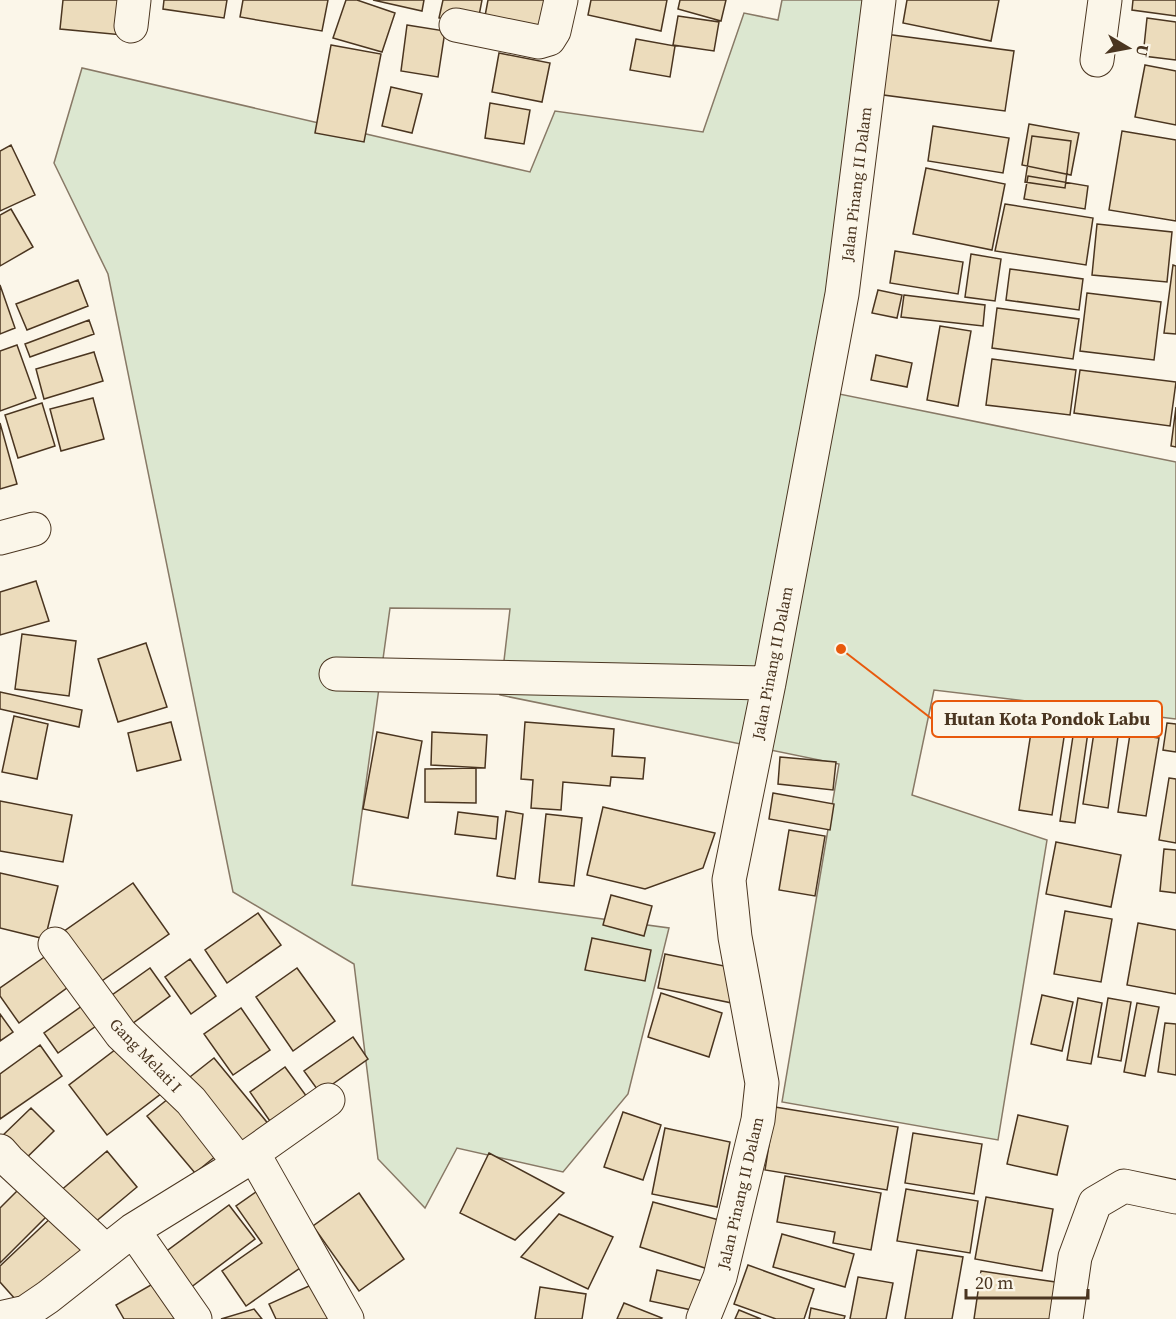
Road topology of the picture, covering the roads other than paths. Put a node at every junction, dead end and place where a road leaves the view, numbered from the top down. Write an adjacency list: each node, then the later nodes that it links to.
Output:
1 (561, 0): 4 (street)
2 (879, 0): 9 (street, Jalan Pinang II Dalam)
3 (1105, 0): 5 (street)
4 (456, 25)
5 (1096, 60)
6 (34, 529): 7 (street)
7 (0, 538)
8 (336, 674): 9 (street)
9 (769, 683): 21 (street, Jalan Pinang II Dalam)
10 (56, 944): 13 (street, Gang Melati I)
11 (328, 1100): 13 (street)
12 (0, 1151): 16 (street)
13 (247, 1159): 15 (street); 20 (street, Gang Melati I)
14 (1176, 1197): 22 (street)
15 (133, 1230): 16 (street); 19 (street)
16 (106, 1251): 17 (street)
17 (56, 1308): 18 (street)
18 (0, 1318)
19 (195, 1319)
20 (346, 1319)
21 (703, 1319)
22 (1066, 1319)

